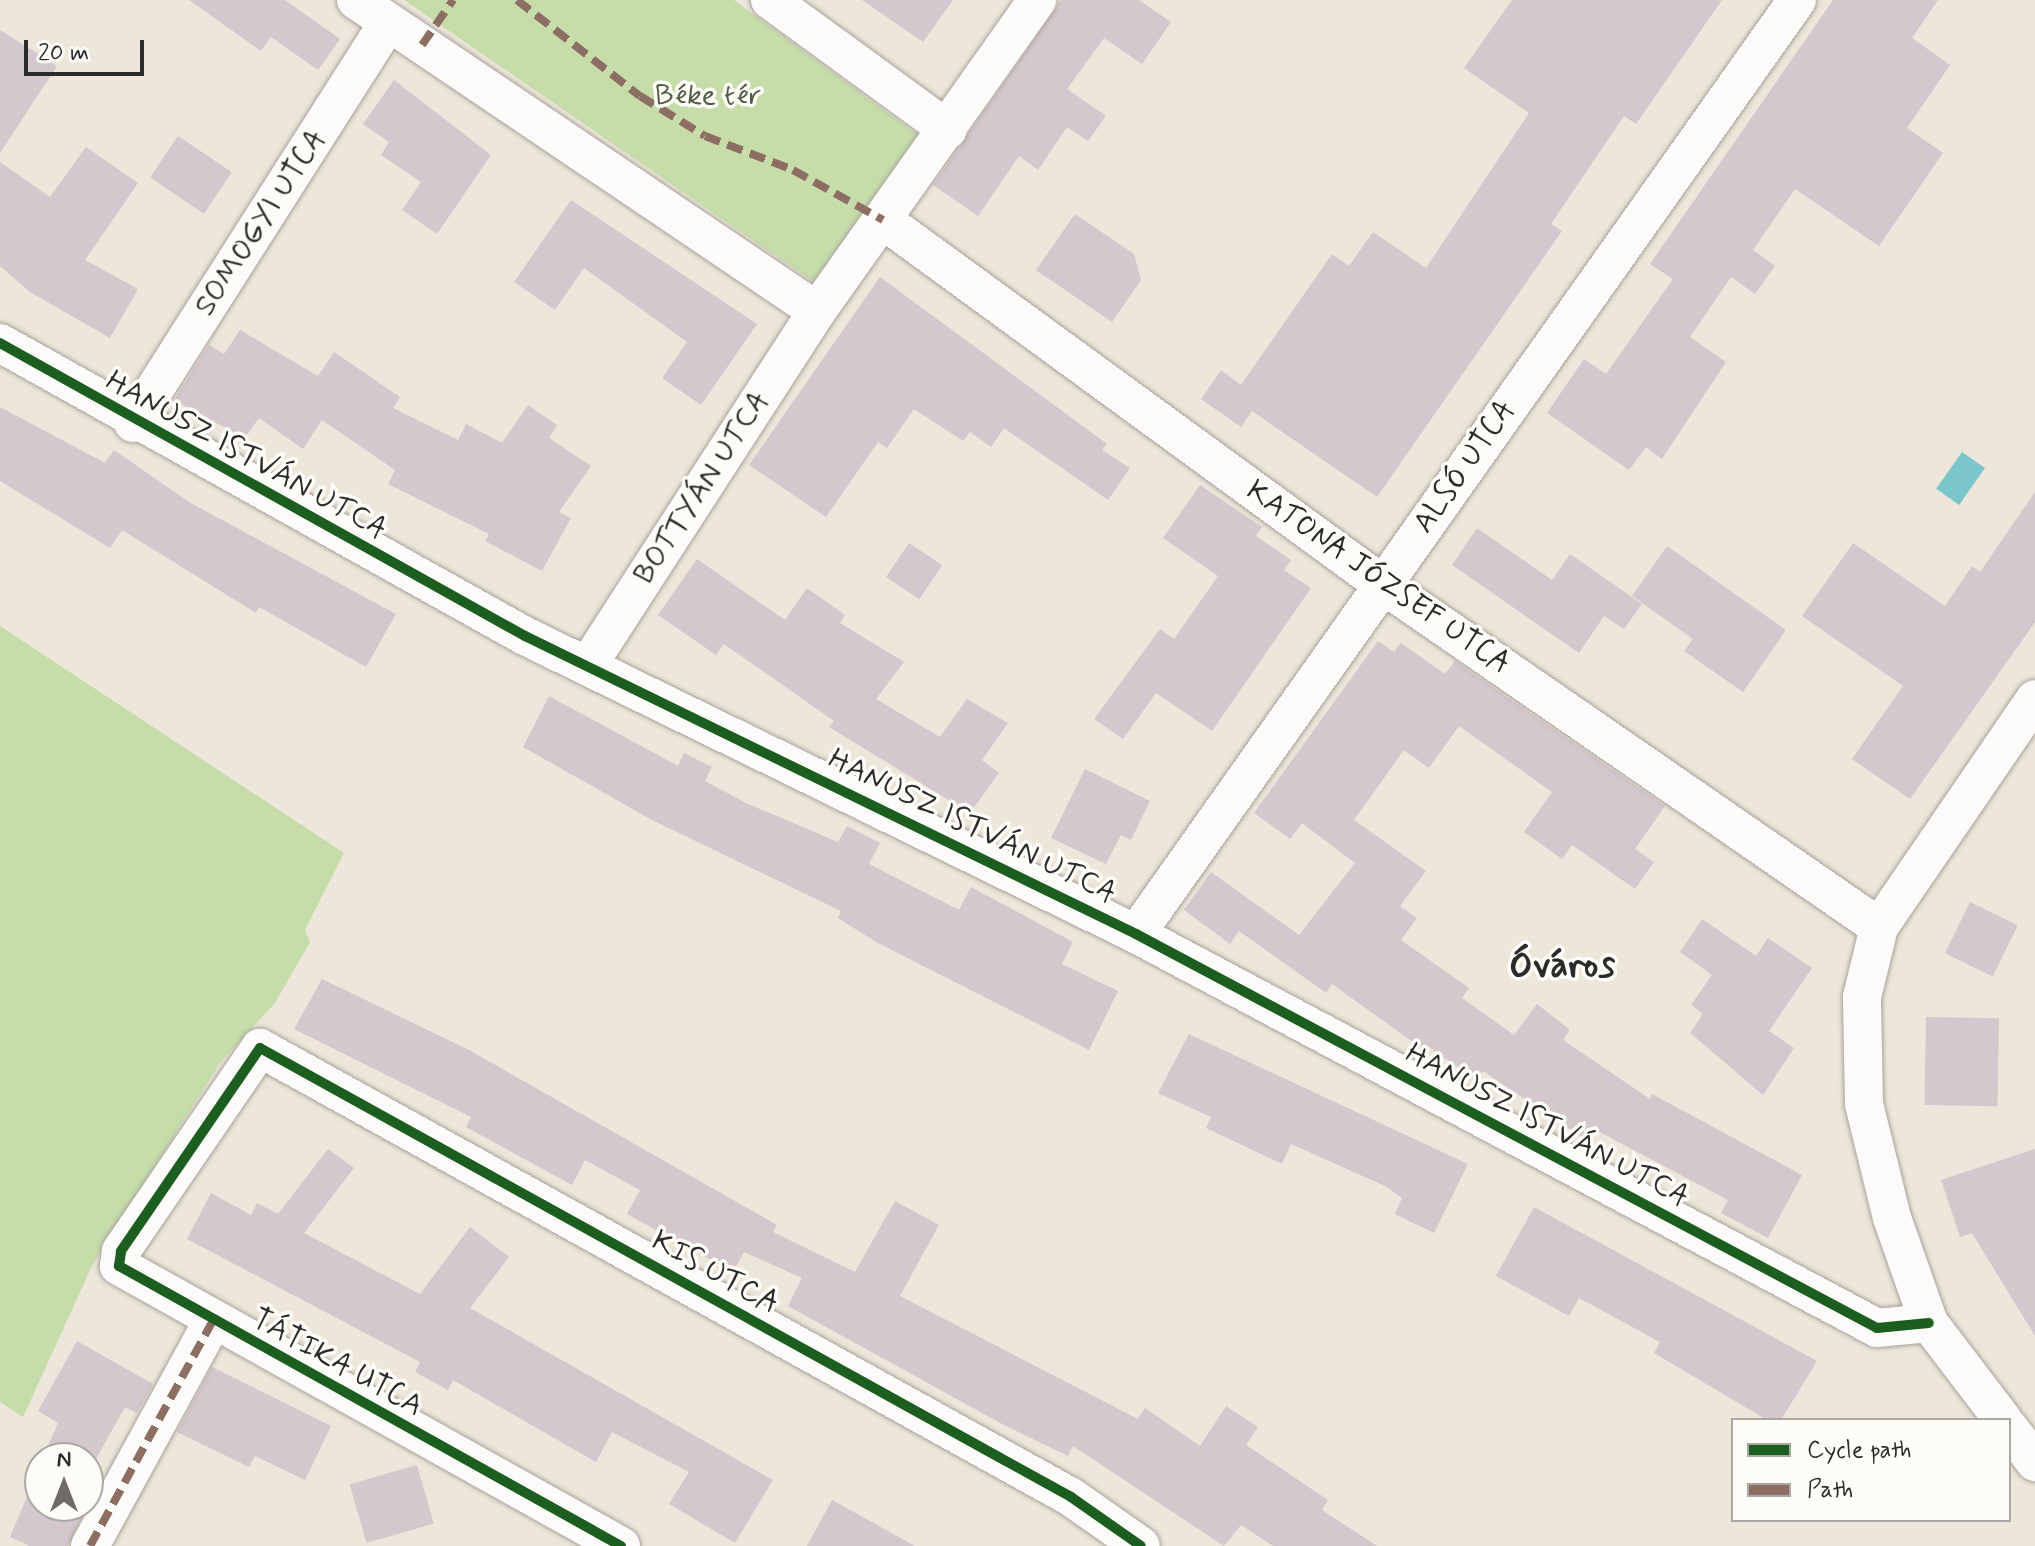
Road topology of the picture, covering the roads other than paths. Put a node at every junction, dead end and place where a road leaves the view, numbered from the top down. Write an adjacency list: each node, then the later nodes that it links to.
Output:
1 (356, 0): 5 (street)
2 (770, 0): 6 (street)
3 (1037, 0): 6 (street)
4 (1797, 0): 11 (street, ALSÓ UTCA)
5 (388, 23): 8 (street); 10 (street, SOMOGYI UTCA)
6 (948, 130): 7 (street)
7 (883, 220): 8 (street); 11 (street, KATONA JÓZSEF UTCA)
8 (817, 311): 12 (street, BOTTYÁN UTCA)
9 (0, 343): 10 (street, HANUSZ ISTVÁN UTCA)
10 (133, 423): 12 (street, HANUSZ ISTVÁN UTCA)
11 (1382, 584): 14 (street, KATONA JÓZSEF UTCA); 15 (street, ALSÓ UTCA)
12 (588, 665): 15 (street, HANUSZ ISTVÁN UTCA)
13 (2035, 699): 14 (street)
14 (1879, 927): 18 (street)
15 (1136, 934): 18 (street, HANUSZ ISTVÁN UTCA)
16 (260, 1048): 17 (street, TÁTIKA UTCA); 24 (street, KIS UTCA)
17 (212, 1322): 22 (street); 23 (street, TÁTIKA UTCA)
18 (1929, 1323): 19 (street)
19 (2001, 1418)
20 (2011, 1431): 21 (street)
21 (2035, 1462)
22 (90, 1546)
23 (621, 1546)
24 (1141, 1546)

